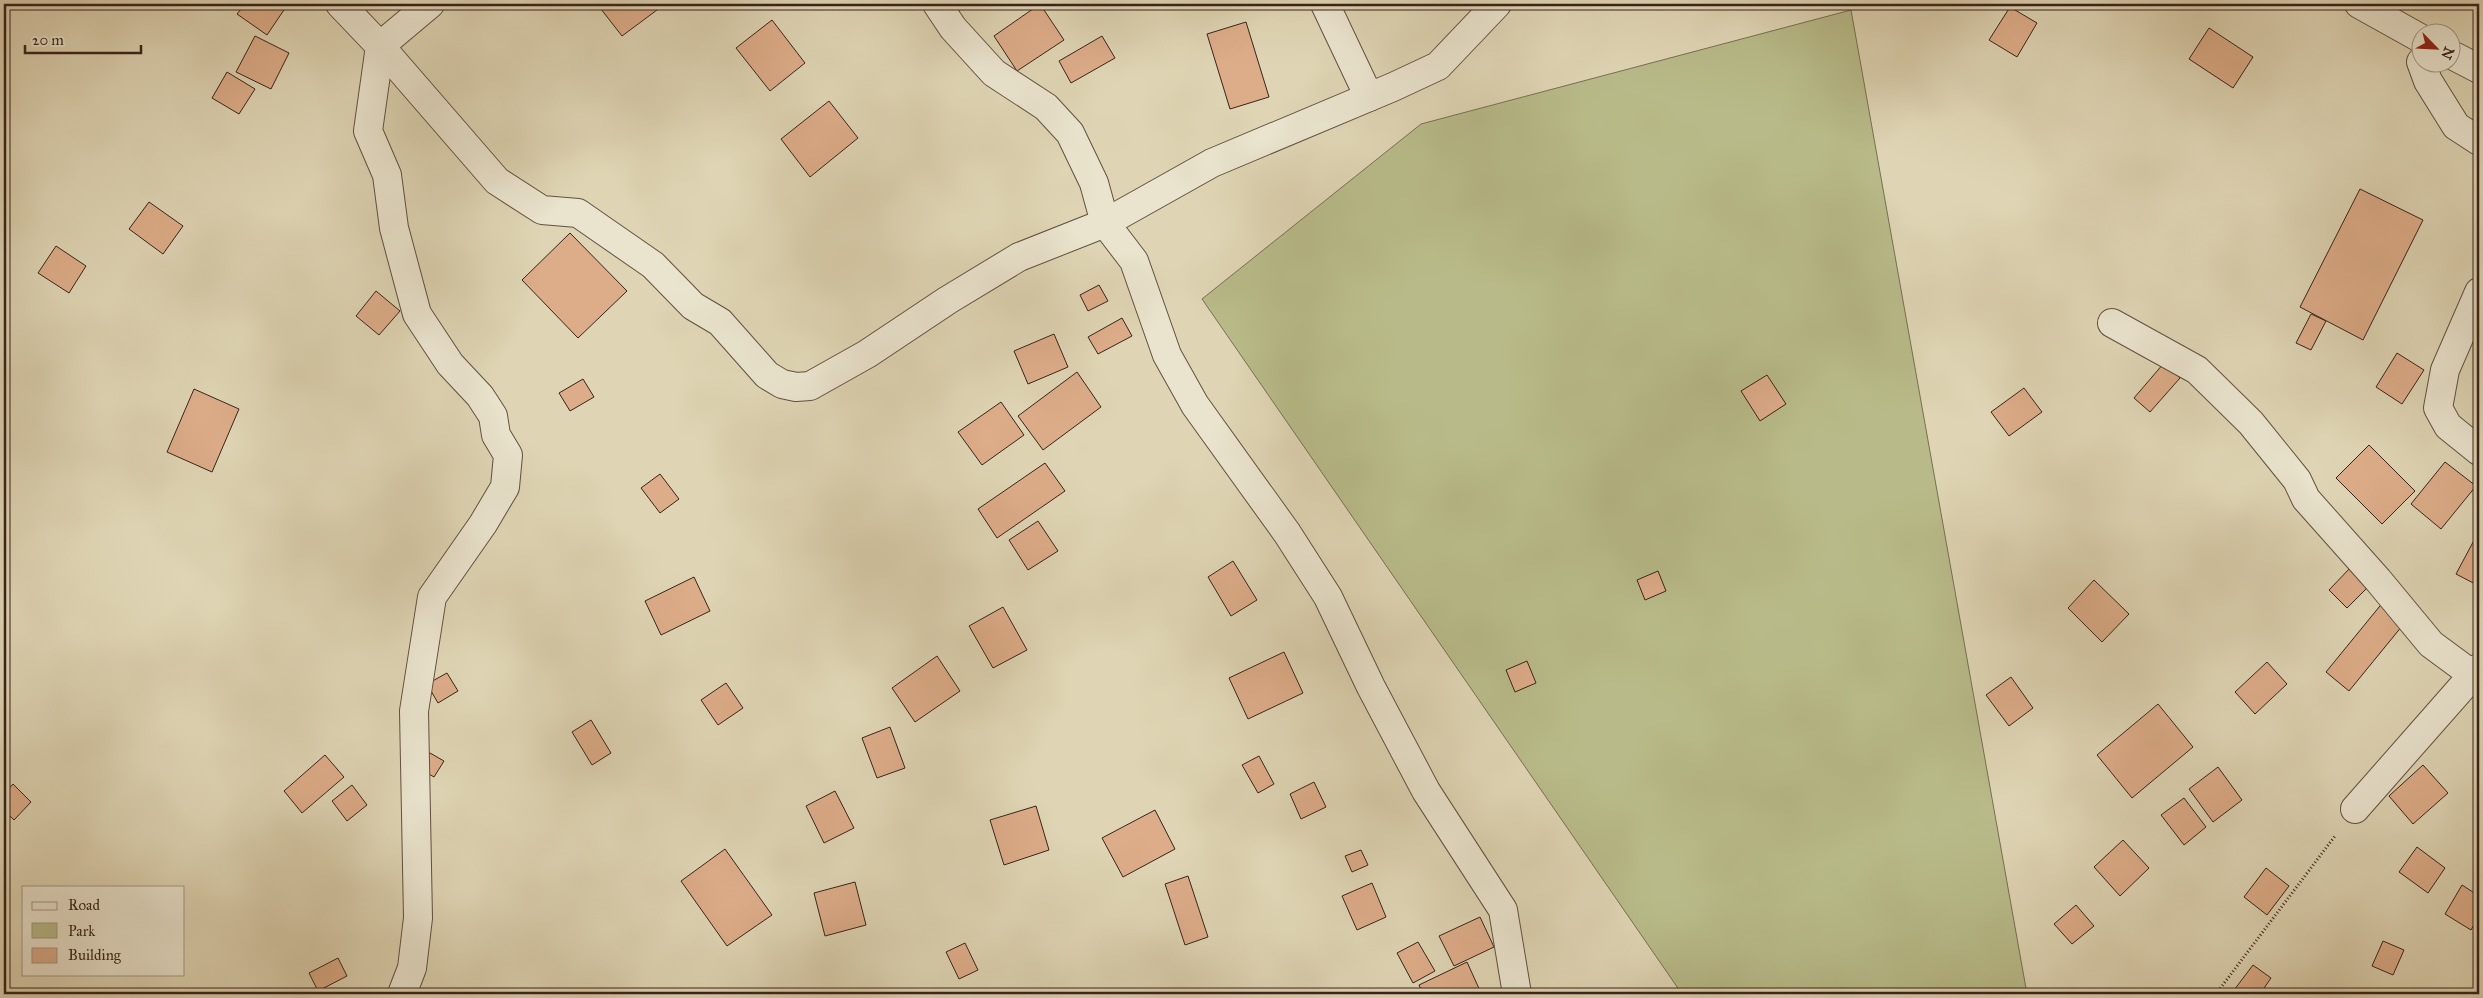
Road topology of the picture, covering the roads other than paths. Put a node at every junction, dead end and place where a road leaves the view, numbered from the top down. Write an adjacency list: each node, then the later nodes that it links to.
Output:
1 (340, 4): 8 (street)
2 (430, 4): 8 (street)
3 (937, 4): 14 (street)
4 (1325, 4): 12 (street)
5 (1497, 4): 12 (street)
6 (2359, 4): 7 (street)
7 (2410, 32)
8 (380, 46): 14 (street); 20 (street)
9 (2460, 59): 10 (street)
10 (2479, 69)
11 (2425, 72): 13 (street)
12 (1369, 97): 14 (street)
13 (2479, 141)
14 (1105, 223): 21 (street)
15 (2479, 292): 17 (street)
16 (2112, 323): 18 (street)
17 (2479, 451)
18 (2476, 672): 19 (street)
19 (2354, 809)
20 (402, 994)
21 (1517, 994)

